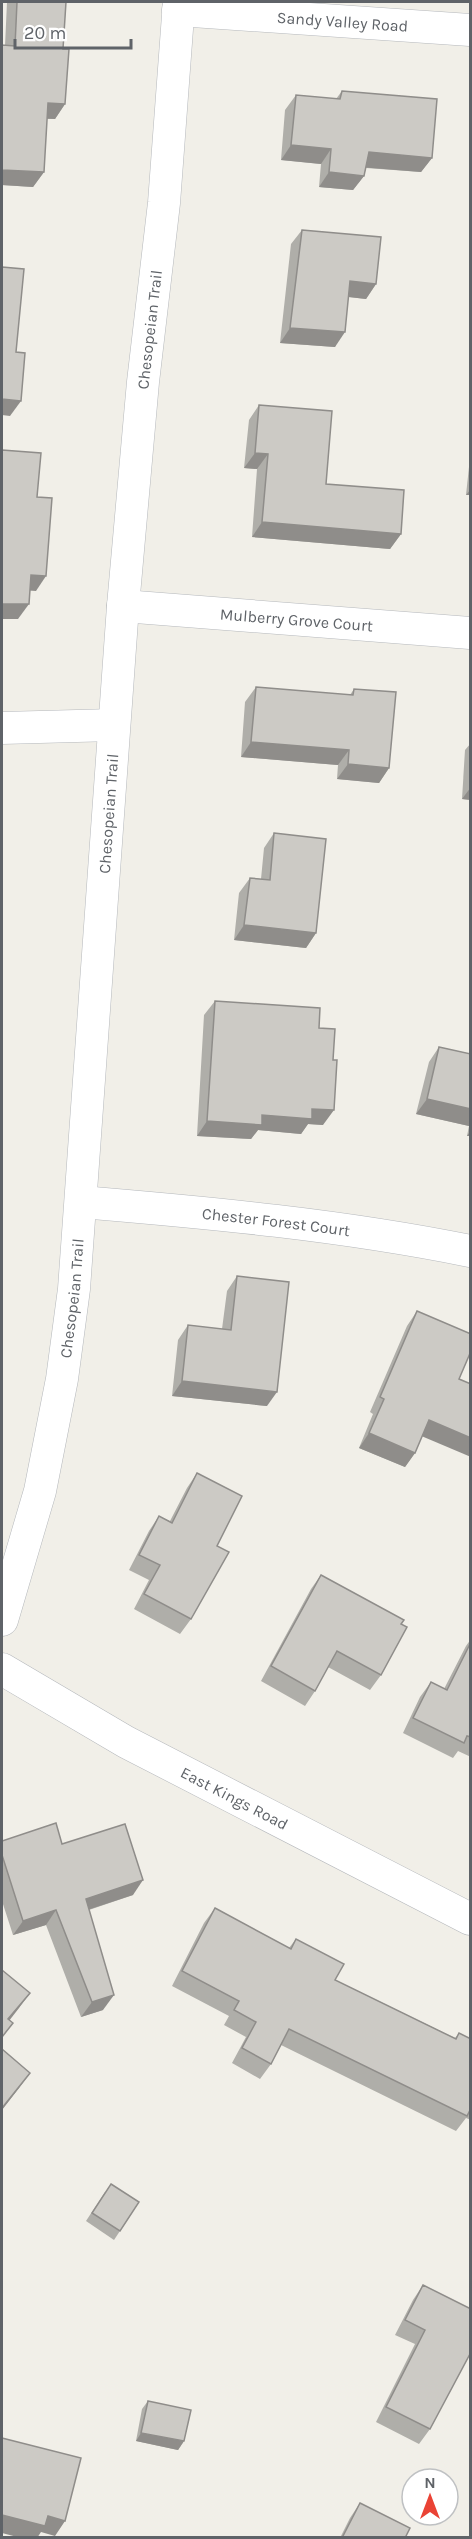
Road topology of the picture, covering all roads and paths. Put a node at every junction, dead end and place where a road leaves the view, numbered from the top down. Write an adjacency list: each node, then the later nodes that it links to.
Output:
1 (179, 6): 2 (street, Sandy Valley Road); 3 (street, Chesopeian Trail)
2 (471, 30)
3 (123, 606): 4 (street, Mulberry Grove Court); 5 (street, Chesopeian Trail)
4 (471, 633)
5 (114, 725): 6 (street); 7 (street, Chesopeian Trail)
6 (2, 728)
7 (81, 1202): 8 (street, Chester Forest Court); 9 (street, Chesopeian Trail)
8 (471, 1251)
9 (2, 1620)
10 (2, 1669): 11 (street, East Kings Road)
11 (471, 1919)

